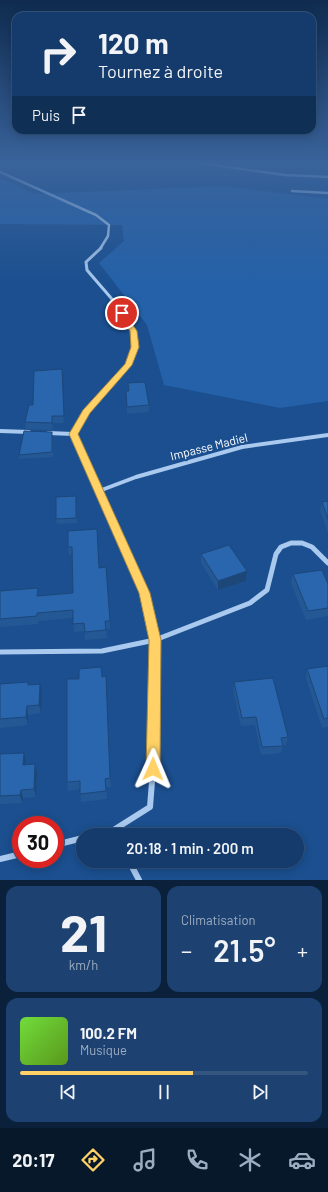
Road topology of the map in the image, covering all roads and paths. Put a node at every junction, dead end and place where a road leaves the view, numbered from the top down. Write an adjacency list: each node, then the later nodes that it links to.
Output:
1 (68, 203): 5 (street)
2 (0, 431): 3 (street)
3 (37, 433)
4 (44, 433): 5 (street)
5 (74, 434): 7 (street)
6 (328, 435): 7 (street, Impasse Madiel)
7 (99, 490): 9 (street)
8 (328, 563): 9 (street)
9 (155, 640): 10 (street); 11 (street)
10 (0, 652)
11 (121, 828)
12 (76, 840): 13 (street)
13 (64, 843)
14 (12, 856): 15 (street)
15 (0, 859)
16 (133, 868): 17 (street)
17 (139, 880)

